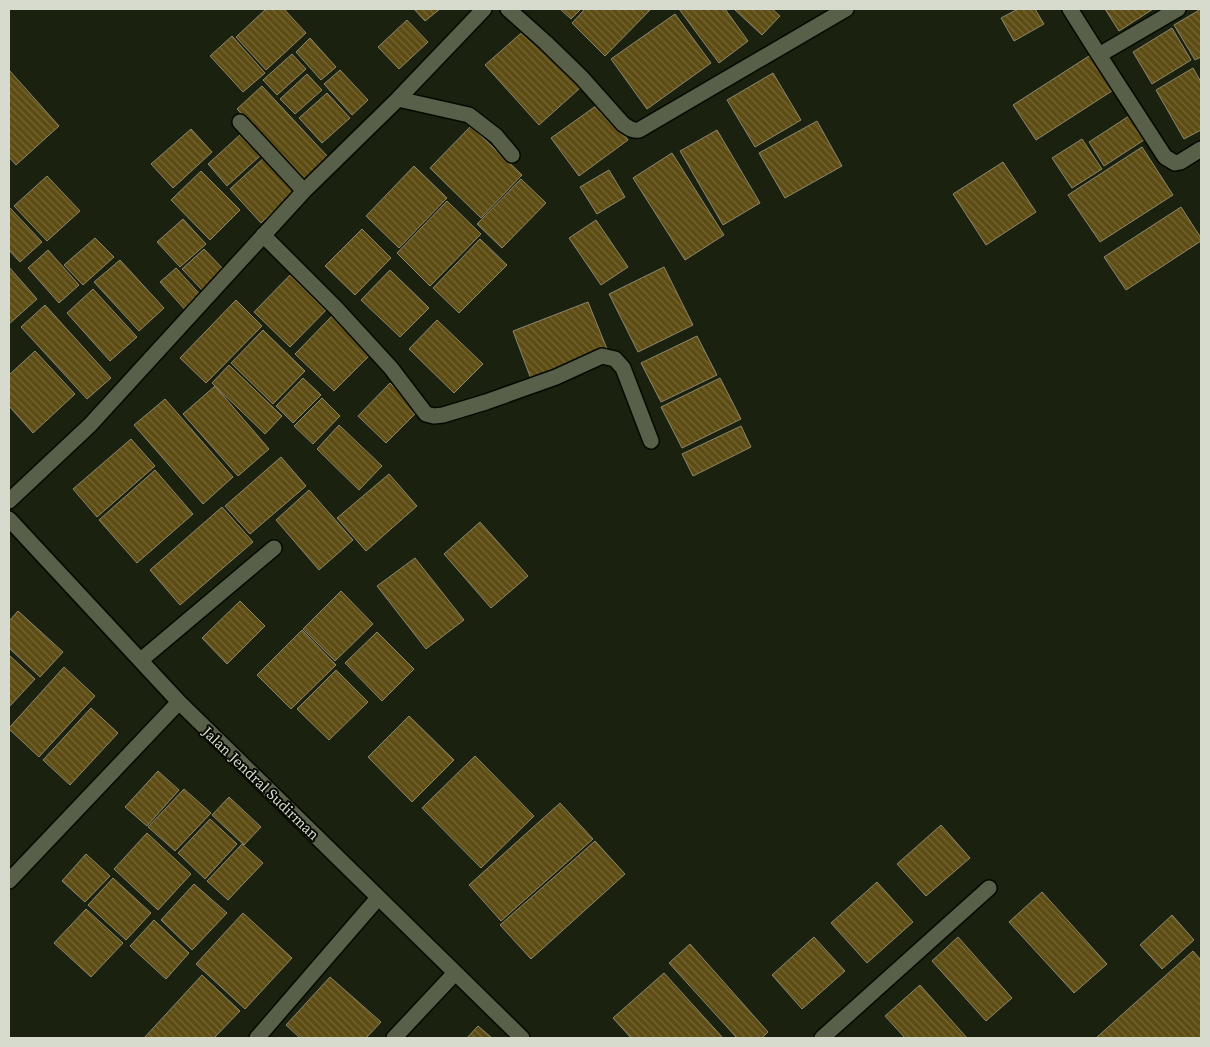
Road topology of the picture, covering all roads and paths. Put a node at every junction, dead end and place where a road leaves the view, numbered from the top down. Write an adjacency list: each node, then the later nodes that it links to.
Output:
1 (484, 9): 7 (street)
2 (508, 9): 3 (street)
3 (846, 9)
4 (1070, 9): 6 (street)
5 (1178, 9): 6 (street)
6 (1099, 55): 9 (street)
7 (398, 99): 10 (street); 11 (street)
8 (240, 122): 11 (street)
9 (1201, 149)
10 (512, 154)
11 (304, 191): 12 (street)
12 (264, 235): 13 (street); 14 (street)
13 (651, 441)
14 (9, 501)
15 (9, 519): 17 (street, Jalan Jendral Sudirman)
16 (274, 548): 17 (street)
17 (141, 660): 18 (street, Jalan Jendral Sudirman)
18 (179, 702): 19 (street); 21 (street, Jalan Jendral Sudirman)
19 (9, 881)
20 (989, 888): 26 (street)
21 (378, 898): 22 (street, Jalan Jendral Sudirman); 23 (street)
22 (455, 973): 24 (street); 25 (street, Jalan Jendral Sudirman)
23 (257, 1038)
24 (394, 1038)
25 (522, 1038)
26 (822, 1038)

